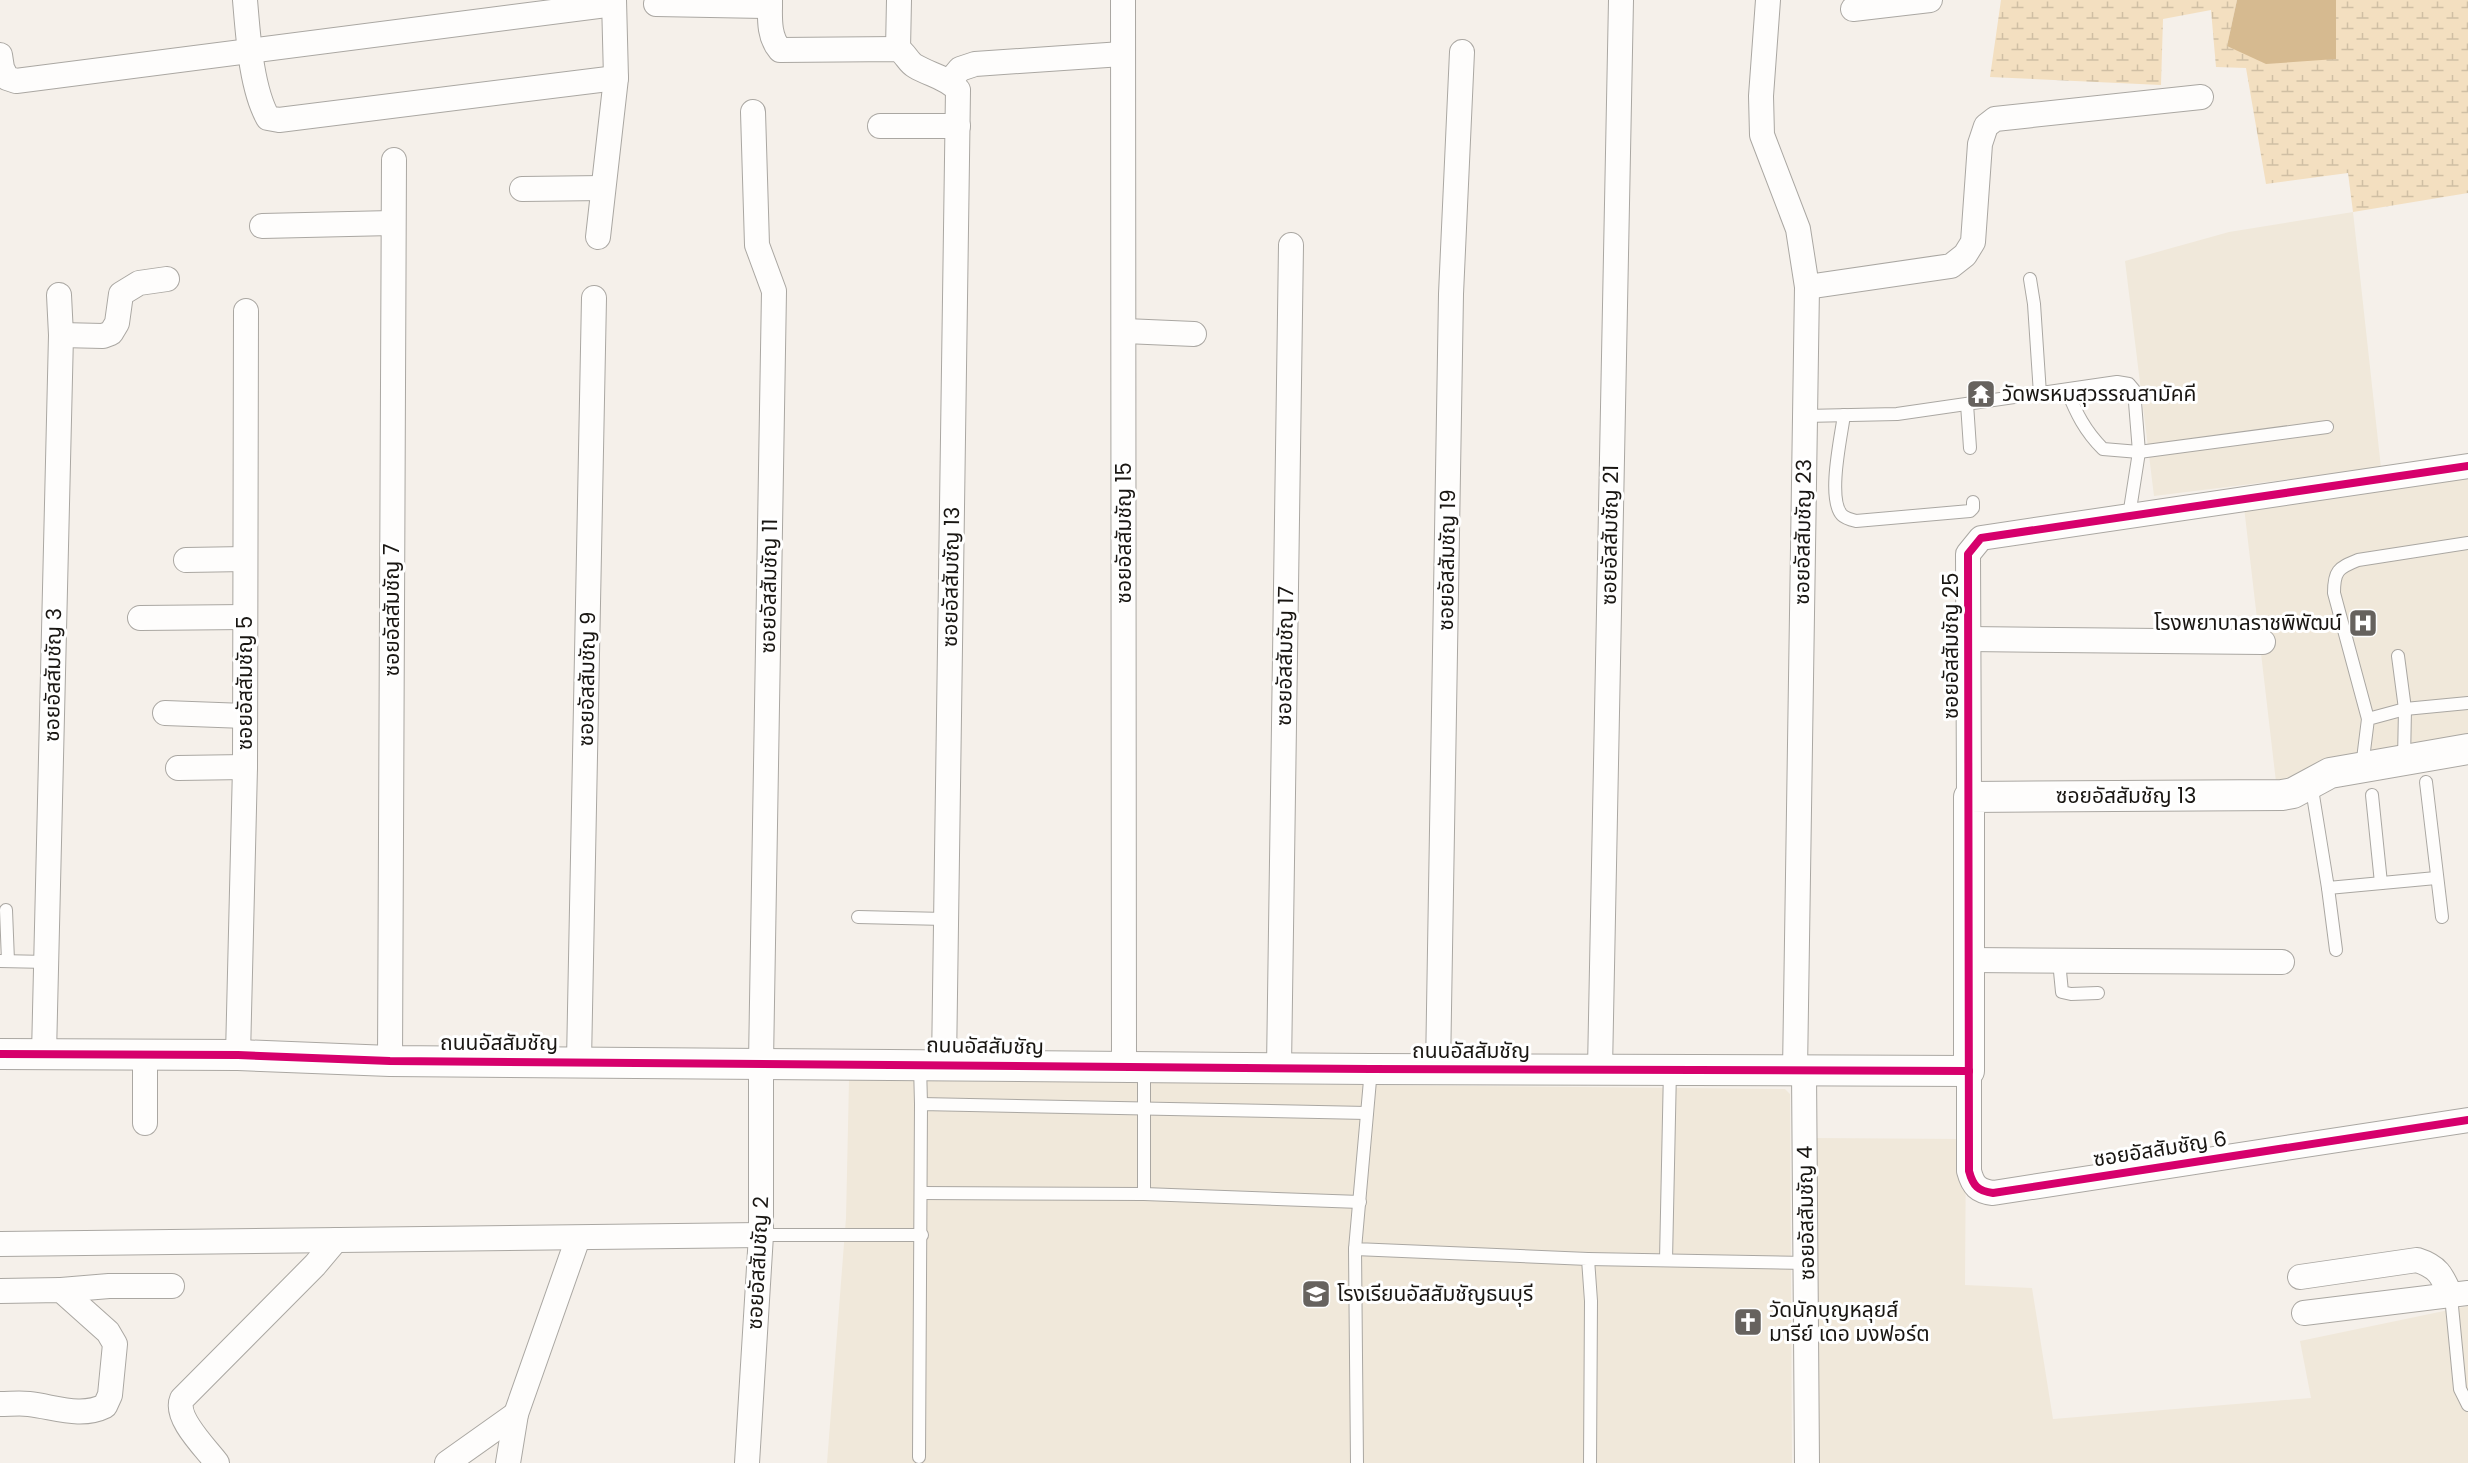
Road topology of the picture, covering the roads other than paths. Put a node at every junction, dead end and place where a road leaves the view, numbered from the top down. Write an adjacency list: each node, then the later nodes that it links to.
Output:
1 (245, 0): 12 (street)
2 (899, 0): 11 (street)
3 (1123, 0): 14 (street, ซอยอัสสัมชัญ 15)
4 (1621, 0): 97 (street, ซอยอัสสัมชัญ 21)
5 (1768, 0): 31 (street, ซอยอัสสัมชัญ 23)
6 (1930, 0): 10 (street)
7 (614, 2): 12 (street); 16 (street)
8 (770, 3): 9 (street); 11 (street)
9 (656, 4)
10 (1852, 9)
11 (898, 49): 17 (street)
12 (250, 50): 15 (street); 16 (street)
13 (1462, 52): 96 (street, ซอยอัสสัมชัญ 19)
14 (1122, 54): 17 (street); 35 (street, ซอยอัสสัมชัญ 15)
15 (0, 56)
16 (615, 78): 23 (street)
17 (954, 86): 21 (street, ซอยอัสสัมชัญ 13)
18 (2201, 97): 31 (street)
19 (753, 112): 91 (street, ซอยอัสสัมชัญ 11)
20 (880, 126): 21 (street)
21 (958, 126): 77 (street, ซอยอัสสัมชัญ 13)
22 (394, 160): 25 (street, ซอยอัสสัมชัญ 7)
23 (603, 188): 24 (street); 27 (street)
24 (522, 189)
25 (392, 223): 26 (street); 89 (street, ซอยอัสสัมชัญ 7)
26 (262, 226)
27 (598, 237)
28 (1291, 245): 94 (street, ซอยอัสสัมชัญ 17)
29 (167, 279): 37 (street)
30 (2030, 279): 39 (lane)
31 (1807, 287): 41 (street, ซอยอัสสัมชัญ 23)
32 (59, 295): 37 (street, ซอยอัสสัมชัญ 3)
33 (594, 298): 90 (street, ซอยอัสสัมชัญ 9)
34 (246, 311): 50 (street, ซอยอัสสัมชัญ 5)
35 (1125, 331): 36 (street); 93 (street, ซอยอัสสัมชัญ 15)
36 (1194, 334)
37 (61, 335): 82 (street, ซอยอัสสัมชัญ 3)
38 (2067, 390): 39 (lane); 45 (lane); 45 (lane)
39 (2040, 394): 40 (lane)
40 (1967, 404): 42 (lane); 44 (lane)
41 (1805, 416): 42 (lane); 99 (street, ซอยอัสสัมชัญ 23)
42 (1844, 416): 47 (lane)
43 (2327, 427): 45 (lane)
44 (1970, 448)
45 (2139, 452): 48 (lane)
46 (2468, 466): 48 (street, ซอยอัสสัมชัญ 25)
47 (1973, 502)
48 (2129, 516): 54 (street, ซอยอัสสัมชัญ 25)
49 (2468, 543): 61 (lane)
50 (245, 559): 51 (street); 52 (street, ซอยอัสสัมชัญ 5)
51 (186, 560)
52 (245, 617): 53 (street); 60 (street, ซอยอัสสัมชัญ 5)
53 (140, 618)
54 (1969, 639): 55 (street); 70 (street, ซอยอัสสัมชัญ 25)
55 (2263, 642)
56 (2398, 656): 58 (lane)
57 (2468, 703): 58 (lane)
58 (2405, 709): 61 (lane); 63 (lane)
59 (165, 713): 60 (street)
60 (245, 716): 64 (street, ซอยอัสสัมชัญ 5)
61 (2368, 719): 65 (lane)
62 (2468, 749): 63 (street)
63 (2404, 759): 65 (street)
64 (245, 767): 66 (street); 88 (street, ซอยอัสสัมชัญ 5)
65 (2362, 767): 67 (street)
66 (178, 768)
67 (2310, 782): 70 (street, ซอยอัสสัมชัญ 13); 73 (lane)
68 (2426, 782): 71 (lane)
69 (2372, 795): 72 (lane)
70 (1969, 797): 79 (street, ซอยอัสสัมชัญ 25)
71 (2436, 878): 72 (lane); 76 (lane)
72 (2381, 883): 73 (lane)
73 (2328, 888): 78 (lane)
74 (6, 910): 80 (lane)
75 (858, 917): 77 (lane)
76 (2442, 917)
77 (945, 918): 92 (street, ซอยอัสสัมชัญ 13)
78 (2336, 950)
79 (1969, 960): 81 (street); 100 (street, ซอยอัสสัมชัญ 25)
80 (4, 961): 82 (lane)
81 (2059, 961): 83 (street); 84 (lane)
82 (47, 962): 86 (street, ซอยอัสสัมชัญ 3)
83 (2282, 962)
84 (2098, 993)
85 (0, 1054): 86 (street, ถนนอัสสัมชัญ)
86 (44, 1054): 87 (street, ถนนอัสสัมชัญ)
87 (145, 1055): 88 (street, ถนนอัสสัมชัญ); 105 (street)
88 (238, 1055): 89 (street, ถนนอัสสัมชัญ)
89 (390, 1061): 90 (street, ถนนอัสสัมชัญ)
90 (579, 1061): 91 (street, ถนนอัสสัมชัญ)
91 (761, 1062): 92 (street, ถนนอัสสัมชัญ); 109 (street, ซอยอัสสัมชัญ 2)
92 (932, 1064): 93 (street, ถนนอัสสัมชัญ); 101 (lane)
93 (1134, 1066): 94 (street, ถนนอัสสัมชัญ); 102 (lane)
94 (1279, 1067): 95 (street, ถนนอัสสัมชัญ)
95 (1371, 1069): 96 (street, ถนนอัสสัมชัญ); 103 (lane)
96 (1438, 1069): 97 (street, ถนนอัสสัมชัญ)
97 (1600, 1069): 98 (street, ถนนอัสสัมชัญ)
98 (1670, 1069): 99 (street, ถนนอัสสัมชัญ); 116 (lane)
99 (1799, 1071): 100 (street, ถนนอัสสัมชัญ); 117 (street, ซอยอัสสัมชัญ 4)
100 (1969, 1071): 104 (street, ซอยอัสสัมชัญ 6)
101 (921, 1104): 102 (lane); 106 (lane)
102 (1144, 1110): 103 (lane); 107 (lane)
103 (1367, 1113): 108 (lane)
104 (2468, 1120)
105 (145, 1123)
106 (922, 1193): 107 (lane); 110 (lane)
107 (1144, 1194): 108 (lane)
108 (1360, 1202): 114 (lane)
109 (761, 1235): 110 (lane); 111 (street); 131 (street, ซอยอัสสัมชัญ 2)
110 (922, 1235): 127 (lane)
111 (578, 1238): 112 (street); 126 (street)
112 (336, 1240): 113 (street); 128 (street)
113 (0, 1244)
114 (1355, 1249): 115 (lane); 132 (lane)
115 (1588, 1259): 116 (lane); 133 (lane)
116 (1666, 1260): 117 (lane)
117 (1807, 1263): 134 (street, ซอยอัสสัมชัญ 4)
118 (2300, 1277): 122 (street)
119 (172, 1286): 121 (street)
120 (0, 1290): 121 (street)
121 (61, 1290): 124 (street)
122 (2459, 1295): 123 (street); 125 (lane)
123 (2304, 1313)
124 (0, 1404)
125 (2468, 1405)
126 (516, 1414): 129 (street); 130 (street)
127 (919, 1456)
128 (217, 1463)
129 (447, 1463)
130 (508, 1463)
131 (747, 1463)
132 (1357, 1463)
133 (1590, 1463)
134 (1807, 1463)

